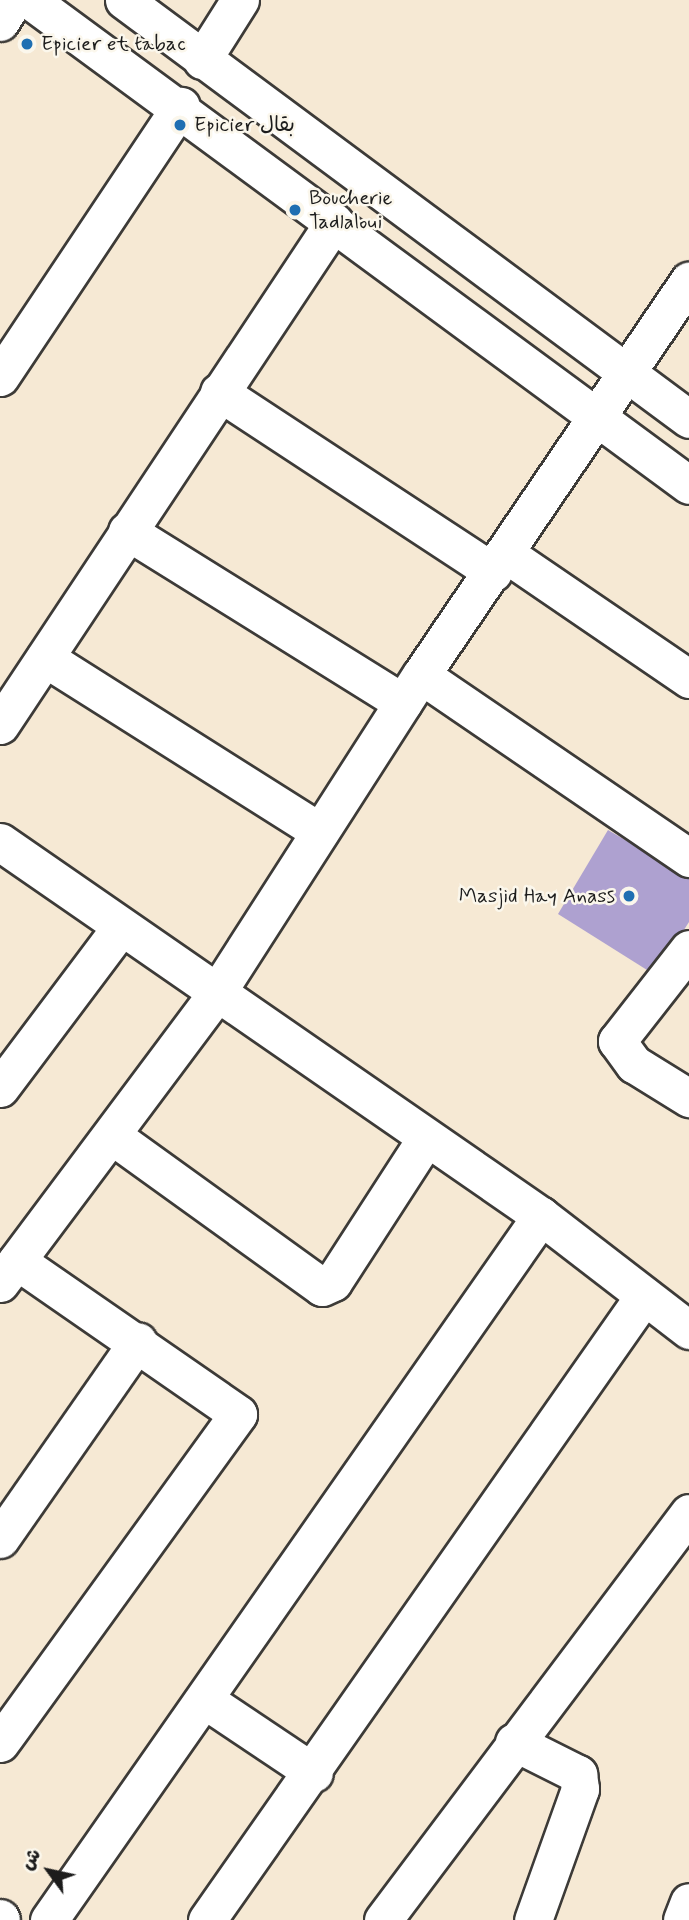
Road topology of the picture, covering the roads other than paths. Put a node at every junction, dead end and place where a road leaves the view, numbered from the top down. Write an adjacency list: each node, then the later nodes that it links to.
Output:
1 (14, 0): 5 (street)
2 (30, 0): 7 (street)
3 (124, 0): 6 (street)
4 (240, 0): 6 (street)
5 (0, 22)
6 (202, 60): 11 (street)
7 (181, 106): 8 (street); 10 (street)
8 (334, 222): 12 (street); 14 (street)
9 (689, 281): 11 (street)
10 (0, 377)
11 (627, 378): 13 (street); 14 (street)
12 (219, 392): 16 (street); 17 (street)
13 (689, 419)
14 (596, 422): 15 (street); 17 (street)
15 (689, 485)
16 (127, 531): 18 (street); 20 (street)
17 (499, 563): 19 (street); 20 (street)
18 (45, 658): 21 (street); 22 (street)
19 (689, 679)
20 (412, 689): 22 (street); 24 (street)
21 (0, 725)
22 (320, 832): 27 (street)
23 (0, 842): 25 (street)
24 (689, 858)
25 (121, 927): 27 (street); 28 (street)
26 (689, 949): 29 (street)
27 (216, 994): 30 (street); 31 (street)
28 (0, 1088)
29 (689, 1098)
30 (114, 1137): 31 (street); 33 (street)
31 (426, 1139): 32 (street)
32 (541, 1216): 34 (street); 39 (street)
33 (9, 1272): 36 (street)
34 (644, 1296): 35 (street); 42 (street)
35 (689, 1330)
36 (138, 1341): 38 (street); 41 (street)
37 (689, 1513): 40 (street)
38 (0, 1539)
39 (205, 1700): 42 (street); 44 (street)
40 (513, 1742): 46 (street); 47 (street)
41 (0, 1743)
42 (314, 1773): 45 (street)
43 (689, 1902): 48 (street)
44 (49, 1920)
45 (207, 1920)
46 (383, 1920)
47 (533, 1920)
48 (682, 1920)

